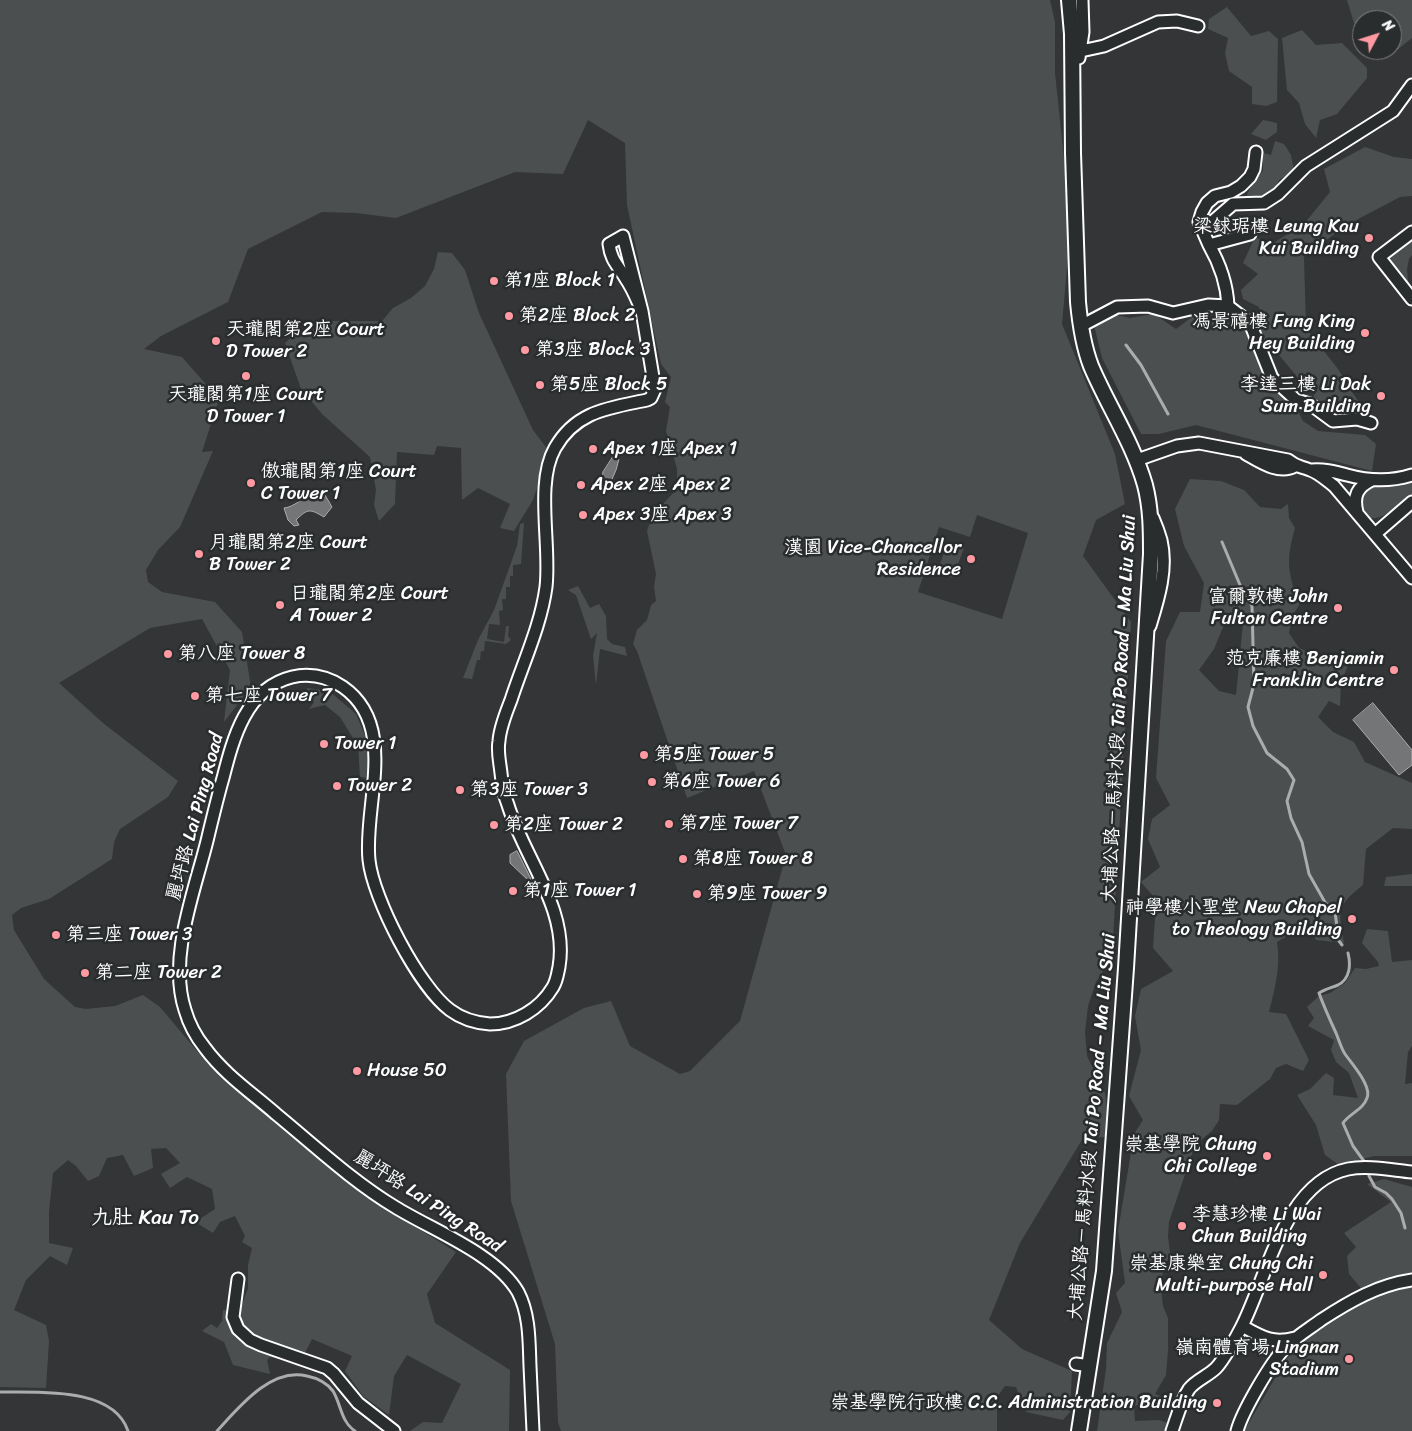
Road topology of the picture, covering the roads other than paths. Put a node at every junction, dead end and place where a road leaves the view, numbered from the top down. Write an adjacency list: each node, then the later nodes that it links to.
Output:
1 (1069, 0): 5 (main road, 大埔公路－馬料水段 Tai Po Road – Ma Liu Shui)
2 (1082, 0): 4 (street)
3 (1198, 26): 4 (street)
4 (1081, 51): 5 (street)
5 (1073, 78): 15 (main road, 大埔公路－馬料水段 Tai Po Road – Ma Liu Shui)
6 (1412, 85): 8 (street)
7 (1256, 152): 8 (street)
8 (1204, 230): 11 (street)
9 (1412, 232): 12 (street)
10 (1250, 234): 11 (street)
11 (1209, 245): 13 (street)
12 (1412, 299)
13 (1228, 306): 15 (street); 16 (street)
14 (642, 311): 14 (street, 麗坪路 Lai Ping Road); 33 (street, 麗坪路 Lai Ping Road)
15 (1080, 326): 17 (main road, 大埔公路－馬料水段 Tai Po Road – Ma Liu Shui)
16 (1370, 424)
17 (1137, 460): 18 (street); 34 (main road, 大埔公路－馬料水段 Tai Po Road – Ma Liu Shui)
18 (1310, 470): 20 (street); 22 (street)
19 (1412, 475): 20 (street)
20 (1372, 480): 22 (street)
21 (1412, 502): 23 (street)
22 (1356, 512): 23 (street)
23 (1375, 534): 24 (street)
24 (1412, 578)
25 (1412, 1172): 28 (street)
26 (238, 1279): 32 (street)
27 (1412, 1280): 29 (street)
28 (1242, 1326): 30 (street); 35 (street)
29 (1295, 1338): 30 (street); 31 (street)
30 (1268, 1340): 31 (street)
31 (1274, 1361): 36 (street)
32 (394, 1431)
33 (533, 1431)
34 (1078, 1431)
35 (1172, 1431)
36 (1236, 1431)

